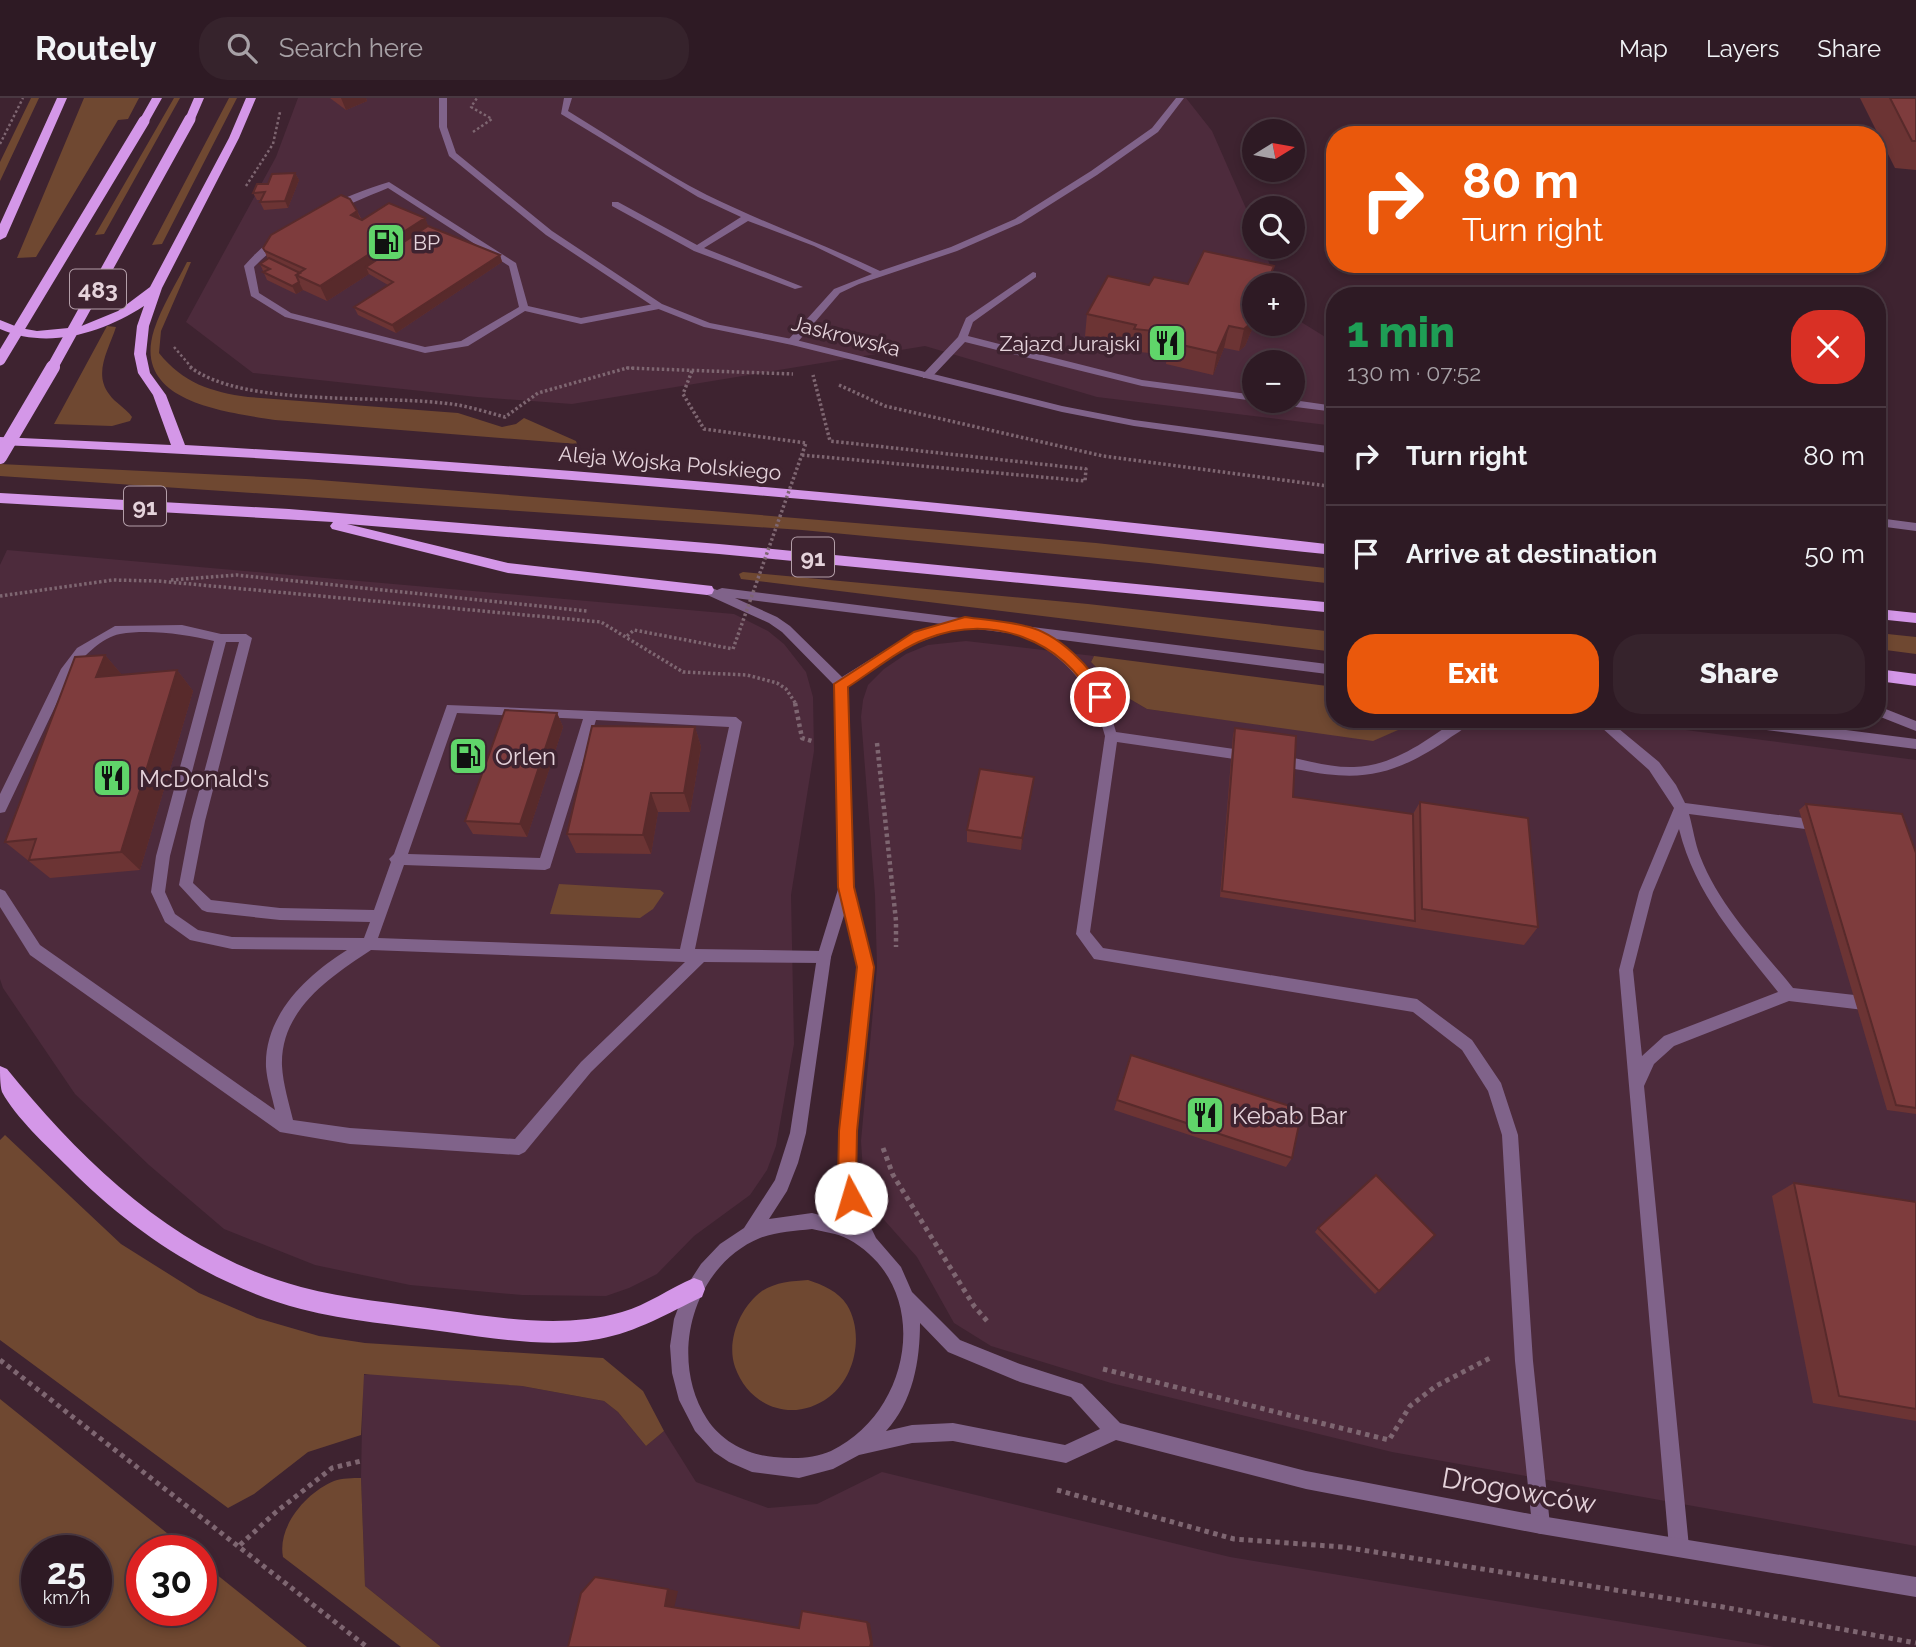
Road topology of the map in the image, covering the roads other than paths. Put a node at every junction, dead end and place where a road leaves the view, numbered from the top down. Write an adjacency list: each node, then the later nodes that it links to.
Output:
1 (62, 98): 10 (main road)
2 (157, 98): 21 (main road, bridge)
3 (199, 98): 29 (main road, 483, bridge)
4 (251, 98): 15 (main road, 483)
5 (443, 98): 16 (street, Jaskrowska)
6 (568, 98): 9 (street)
7 (1180, 98): 12 (street)
8 (615, 204): 11 (street)
9 (752, 219): 11 (street); 12 (street)
10 (0, 237)
11 (697, 249): 14 (street)
12 (880, 274): 20 (street)
13 (1033, 275): 19 (street)
14 (798, 286)
15 (156, 288): 18 (main road); 27 (main road)
16 (659, 306): 17 (street); 20 (street, Jaskrowska)
17 (524, 308): 17 (street)
18 (0, 324)
19 (963, 338): 22 (street); 23 (street)
20 (792, 342): 22 (street, Jaskrowska)
21 (0, 360)
22 (927, 376): 28 (street, Jaskrowska)
23 (1242, 396)
24 (1305, 406): 25 (street)
25 (1326, 409)
26 (0, 441): 27 (main road, Aleja Wojska Polskiego)
27 (179, 447): 34 (main road, Aleja Wojska Polskiego)
28 (1326, 450)
29 (0, 457)
30 (0, 498): 31 (main road, 91)
31 (289, 514): 35 (main road); 36 (main road, 91)
32 (1886, 523): 33 (street)
33 (1916, 527)
34 (1326, 549)
35 (707, 590): 39 (street); 45 (street)
36 (1326, 607)
37 (1886, 615): 38 (main road)
38 (1916, 618)
39 (965, 622): 40 (street); 45 (street)
40 (1026, 631): 42 (street); 52 (street)
41 (221, 638): 54 (street); 60 (street); 61 (street)
42 (1326, 669)
43 (1886, 676): 44 (main road)
44 (1916, 680)
45 (841, 684): 58 (street)
46 (1886, 714): 48 (street)
47 (592, 715): 57 (street); 57 (street); 62 (street)
48 (1916, 726)
49 (1454, 728): 52 (street)
50 (1609, 728): 55 (street)
51 (1791, 728): 53 (street)
52 (1111, 736): 75 (street)
53 (1916, 744)
54 (0, 808)
55 (1681, 808): 56 (street); 64 (street); 67 (street)
56 (1833, 826)
57 (397, 859): 60 (street)
58 (846, 887): 63 (street); 70 (street)
59 (0, 895): 68 (street)
60 (377, 916): 61 (street)
61 (362, 944): 62 (street); 68 (street)
62 (693, 956): 63 (street); 68 (street)
63 (824, 957): 69 (street)
64 (1789, 994): 65 (street); 67 (street)
65 (1891, 1006)
66 (0, 1075): 71 (main road)
67 (1638, 1085): 76 (street)
68 (286, 1127)
69 (750, 1234): 70 (street); 71 (street)
70 (870, 1244): 72 (street)
71 (694, 1289): 74 (street)
72 (908, 1299): 73 (street); 74 (street)
73 (1115, 1431): 74 (street); 75 (street, Drogowców)
74 (858, 1447)
75 (1541, 1525): 76 (street, Drogowców)
76 (1679, 1547): 77 (street, Drogowców)
77 (1916, 1587)

